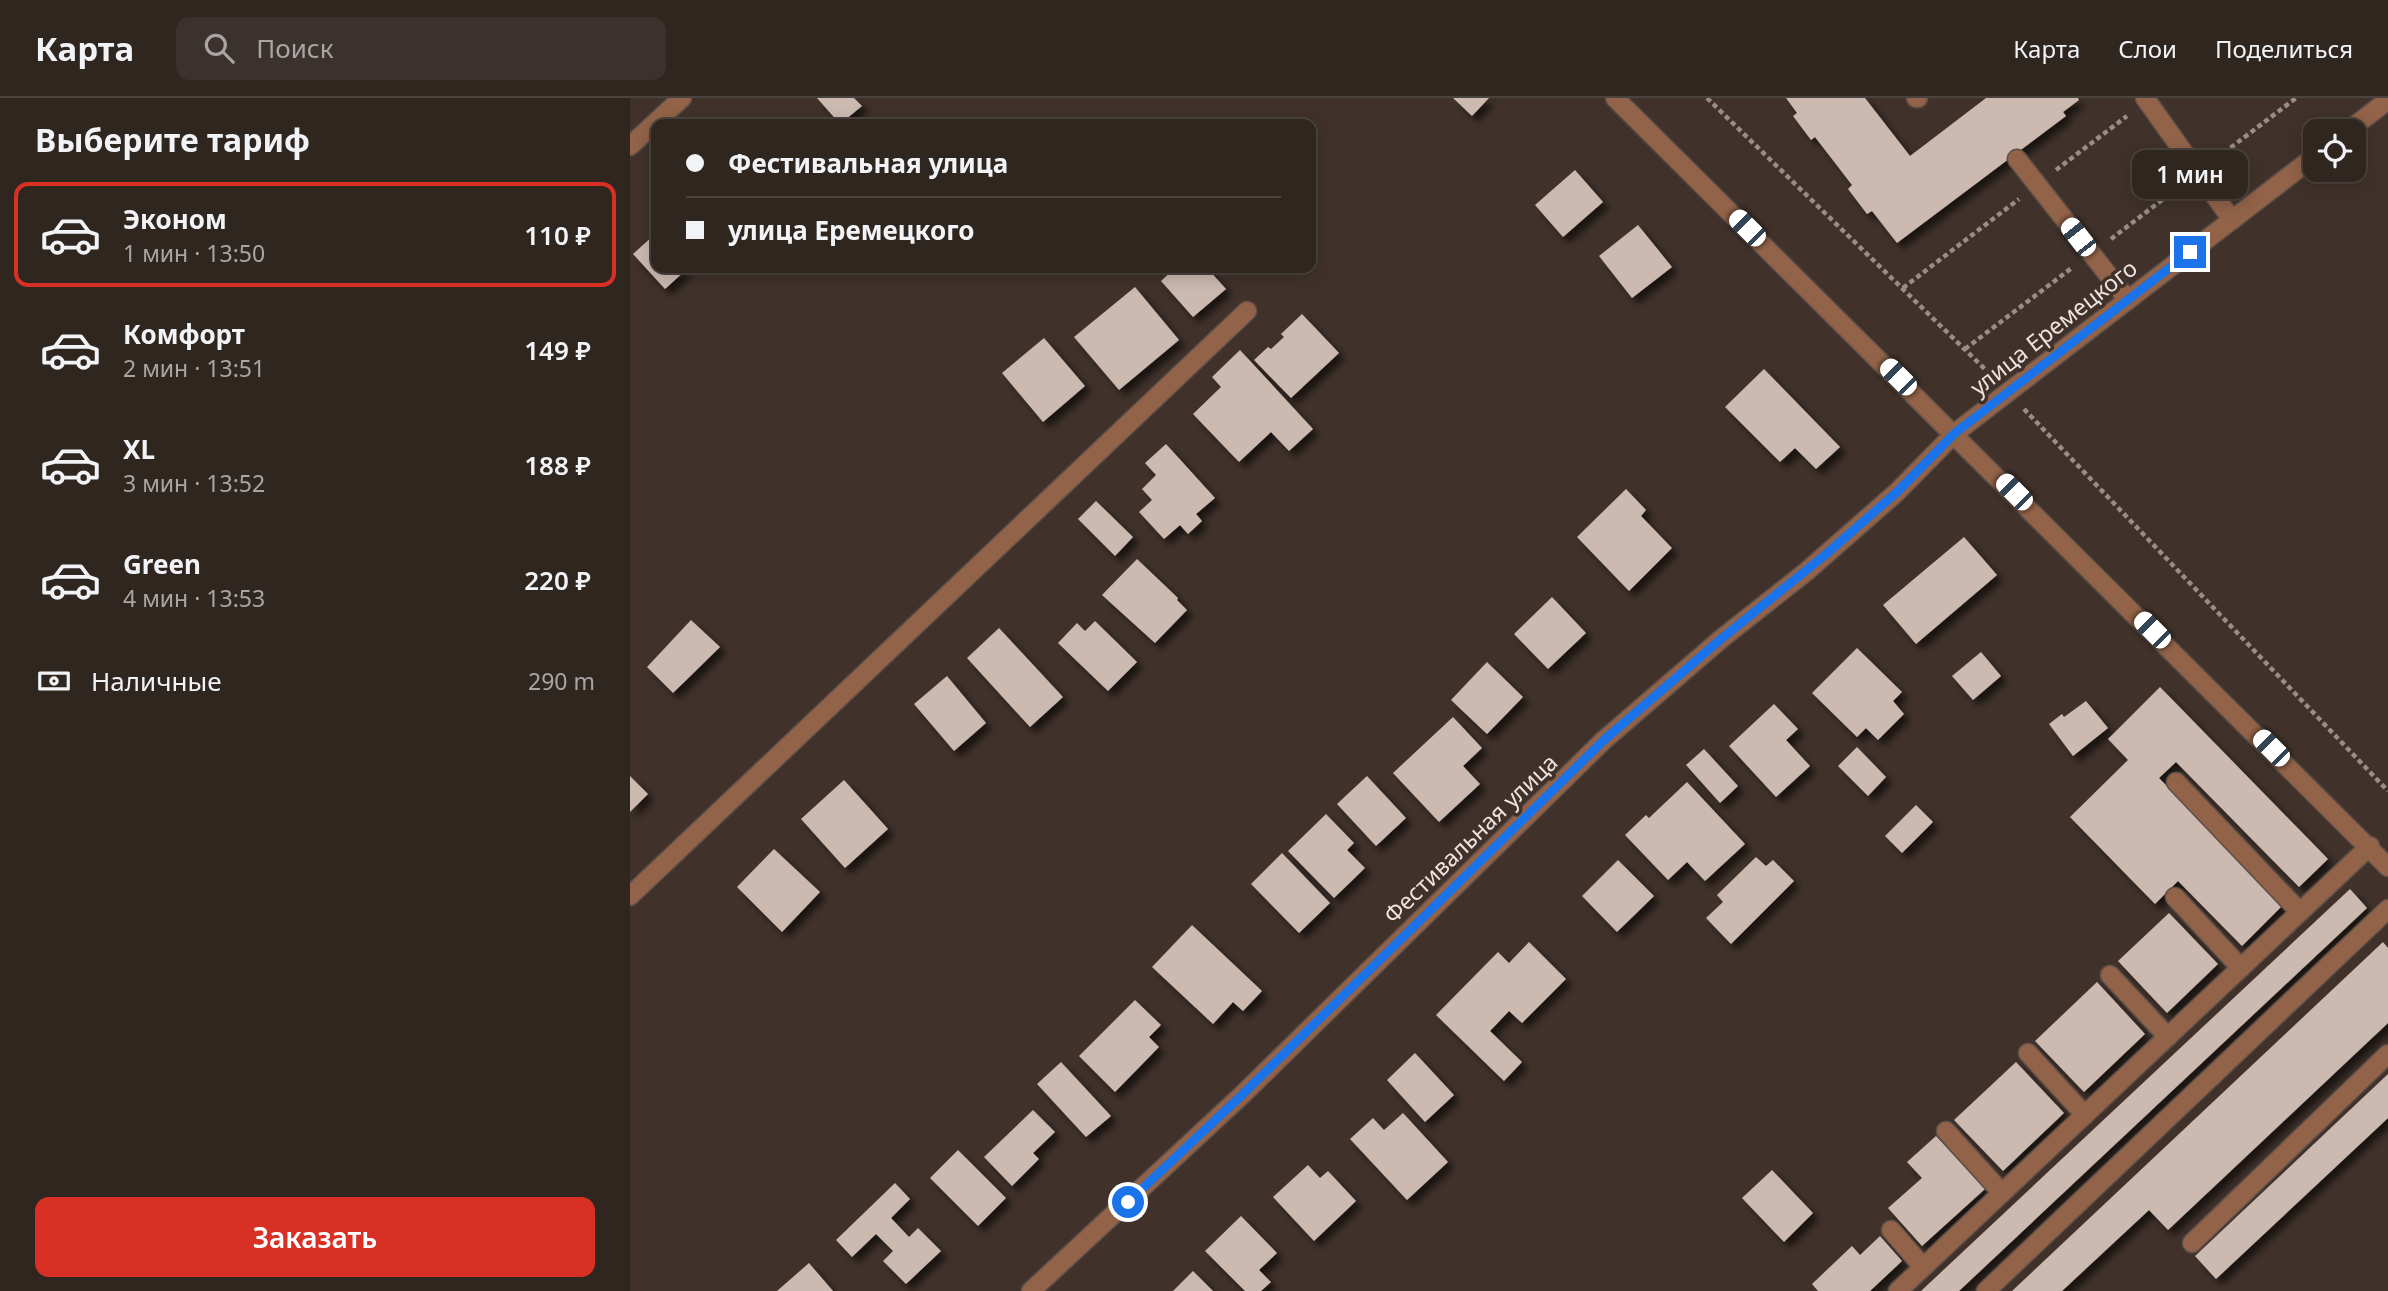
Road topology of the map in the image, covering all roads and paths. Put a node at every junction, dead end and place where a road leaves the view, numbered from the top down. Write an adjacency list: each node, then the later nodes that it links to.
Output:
1 (682, 98): 7 (street)
2 (1615, 98): 20 (street)
3 (1707, 98): 18 (path)
4 (2145, 98): 13 (street)
5 (2296, 98): 13 (path)
6 (2388, 100): 8 (street)
7 (659, 119)
8 (2363, 119)
9 (651, 127): 10 (street)
10 (630, 146)
11 (2017, 159): 15 (street)
12 (2303, 165): 14 (street, улица Еремецкого)
13 (2198, 172): 14 (street); 15 (path)
14 (2232, 220): 16 (street, улица Еремецкого)
15 (2091, 254): 16 (street); 18 (path)
16 (2128, 300): 19 (street, улица Еремецкого)
17 (1247, 311): 25 (street)
18 (1965, 349): 19 (path)
19 (2008, 392): 20 (street, улица Еремецкого); 22 (path)
20 (1955, 433): 23 (street); 40 (street, Фестивальная улица)
21 (2176, 782): 28 (street)
22 (2388, 791)
23 (2370, 846): 24 (street); 28 (street)
24 (2388, 867)
25 (630, 896)
26 (2175, 897): 29 (street)
27 (2388, 909): 42 (street)
28 (2300, 912): 29 (street)
29 (2241, 968): 31 (street)
30 (2110, 975): 31 (street)
31 (2168, 1037): 34 (street)
32 (2028, 1053): 34 (street)
33 (2388, 1054): 38 (street)
34 (2085, 1115): 36 (street)
35 (1946, 1131): 36 (street)
36 (2002, 1193): 39 (street)
37 (1891, 1230): 39 (street)
38 (2192, 1243)
39 (1923, 1267): 41 (street)
40 (1031, 1291)
41 (1898, 1291)
42 (1986, 1291)

